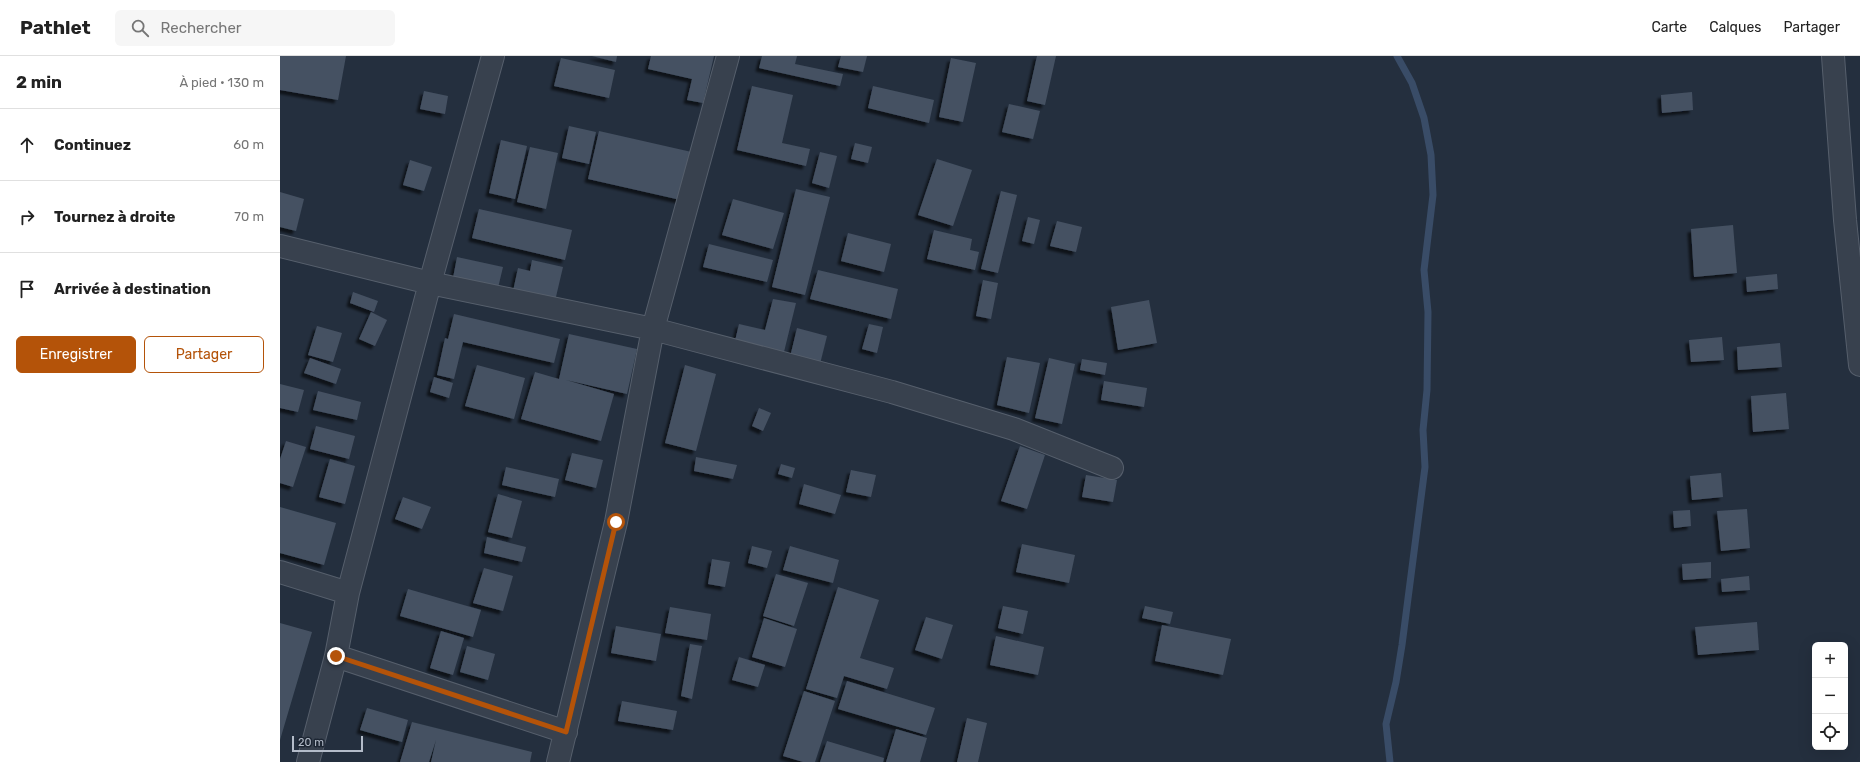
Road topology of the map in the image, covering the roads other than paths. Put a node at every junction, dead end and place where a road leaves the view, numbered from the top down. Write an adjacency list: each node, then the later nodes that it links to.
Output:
1 (493, 56): 7 (street)
2 (728, 56): 8 (street)
3 (1833, 56): 4 (street)
4 (1845, 220): 5 (street); 9 (street)
5 (1860, 242)
6 (280, 246): 7 (street)
7 (430, 283): 8 (street); 12 (street)
8 (653, 329): 10 (street); 14 (street)
9 (1860, 365)
10 (1112, 468)
11 (280, 572): 12 (street)
12 (348, 593): 13 (street)
13 (336, 656): 14 (street); 15 (street)
14 (566, 732): 16 (street)
15 (308, 762)
16 (558, 762)

